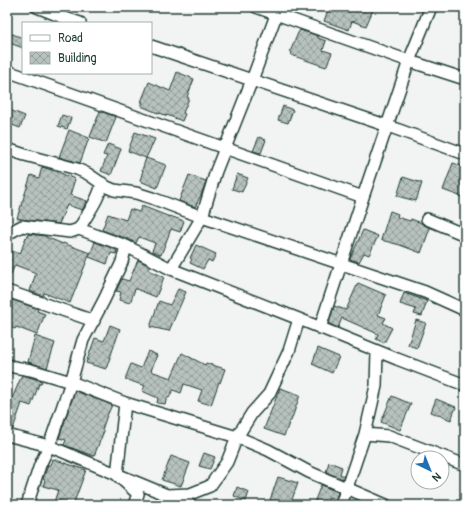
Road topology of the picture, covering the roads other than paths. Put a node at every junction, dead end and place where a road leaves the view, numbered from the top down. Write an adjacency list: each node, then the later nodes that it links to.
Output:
1 (37, 7): 5 (street)
2 (256, 7): 4 (street)
3 (431, 7): 7 (street)
4 (278, 11): 7 (street); 10 (street)
5 (77, 22)
6 (152, 46): 10 (street)
7 (410, 61): 9 (street); 11 (street)
8 (7, 71): 12 (street)
9 (465, 79)
10 (252, 80): 11 (street); 12 (street)
11 (388, 126): 14 (street); 16 (street)
12 (225, 148): 16 (street); 17 (street)
13 (7, 149): 15 (street)
14 (465, 154)
15 (102, 183): 17 (street); 19 (street)
16 (363, 197): 23 (street)
17 (202, 217): 23 (street); 24 (street)
18 (427, 219): 21 (street)
19 (79, 229): 20 (street); 22 (street)
20 (7, 234)
21 (465, 235)
22 (126, 246): 24 (street); 28 (street)
23 (341, 263): 26 (street); 29 (street)
24 (171, 269): 27 (street)
25 (7, 291): 28 (street)
26 (465, 310)
27 (299, 319): 29 (street); 37 (street)
28 (94, 321): 32 (street)
29 (320, 328): 30 (street)
30 (378, 351): 33 (street); 35 (street)
31 (7, 365): 32 (street)
32 (71, 382): 34 (street); 38 (street)
33 (465, 384)
34 (125, 403): 37 (street); 40 (street)
35 (365, 434): 39 (street); 41 (street)
36 (7, 435): 38 (street)
37 (237, 438): 41 (street); 42 (street)
38 (49, 446): 40 (street); 43 (street)
39 (465, 465)
40 (117, 475): 42 (street); 44 (street)
41 (347, 489): 46 (street); 47 (street)
42 (166, 495): 45 (street)
43 (27, 505)
44 (134, 505)
45 (190, 505)
46 (341, 505)
47 (386, 505)

